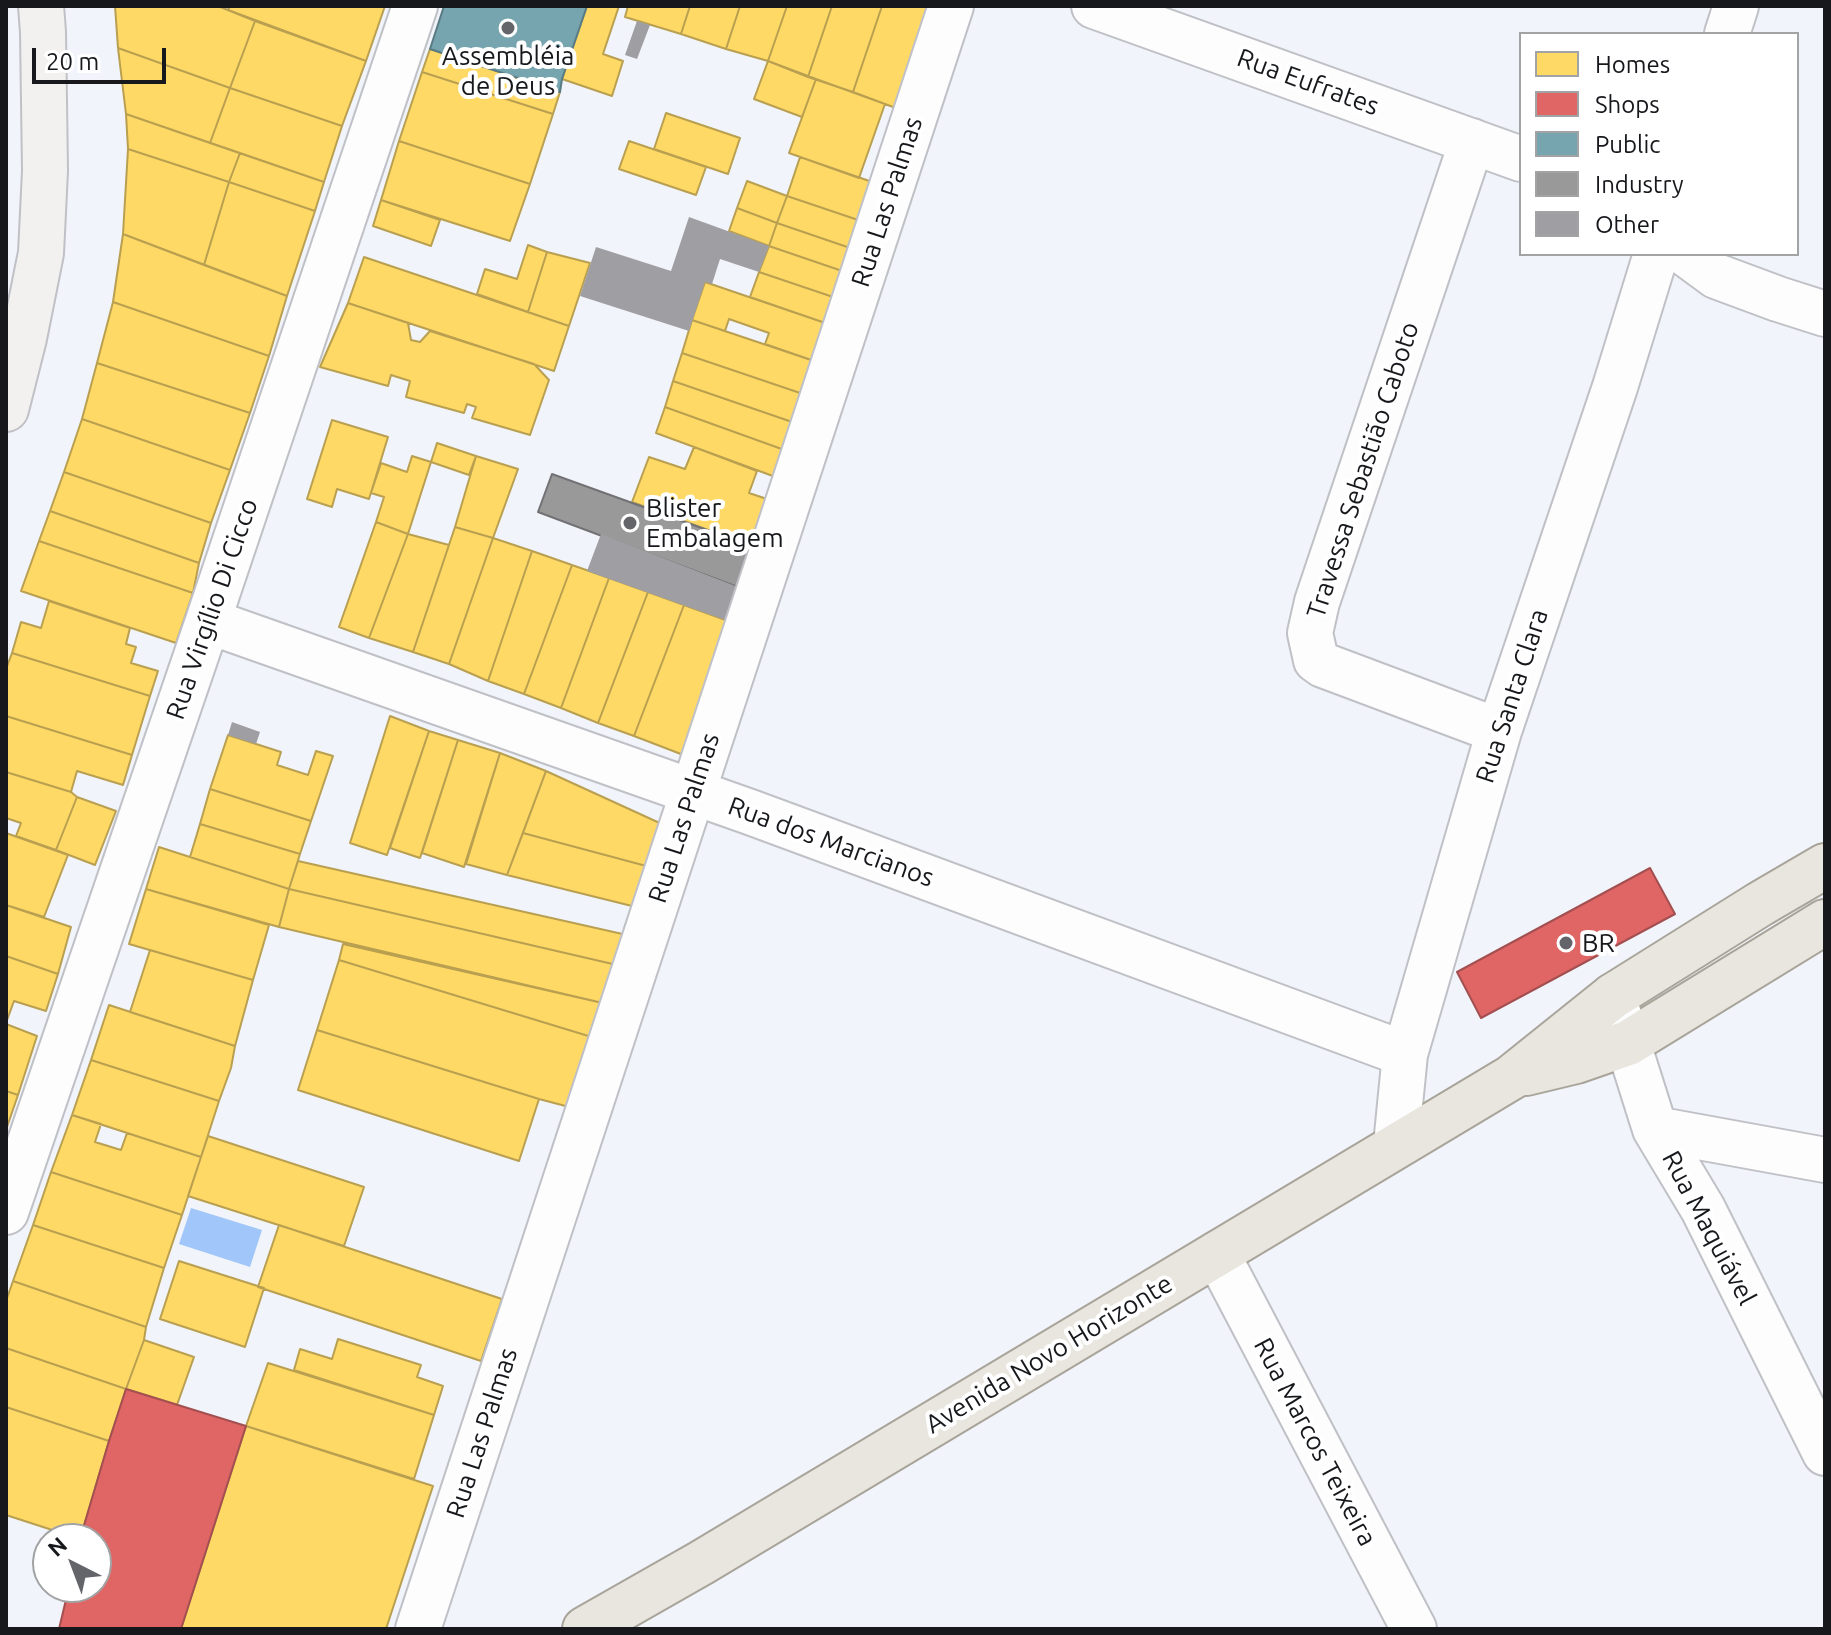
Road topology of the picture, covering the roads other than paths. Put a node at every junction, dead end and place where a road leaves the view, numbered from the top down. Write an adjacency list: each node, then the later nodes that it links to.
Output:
1 (41, 6): 12 (street)
2 (415, 6): 13 (street, Rua Virgílio Di Cicco)
3 (951, 6): 15 (street, Rua Las Palmas)
4 (1094, 6): 7 (street, Rua Eufrates)
5 (1736, 6): 6 (street)
6 (1728, 32)
7 (1472, 141): 8 (street, Rua Eufrates); 14 (street, Travessa Sebastião Caboto)
8 (1519, 158)
9 (1655, 256): 14 (street, Rua Santa Clara)
10 (1689, 256): 11 (street)
11 (1825, 314)
12 (6, 409)
13 (208, 621): 15 (street, Rua dos Marcianos); 25 (street, Rua Virgílio Di Cicco)
14 (1499, 731): 20 (street, Rua Santa Clara)
15 (693, 792): 20 (street, Rua dos Marcianos); 28 (street, Rua Las Palmas)
16 (1825, 866): 18 (main road, Avenida Novo Horizonte)
17 (1825, 922): 19 (main road, Avenida Novo Horizonte)
18 (1613, 996): 19 (street, Rua Maquiável); 21 (main road, Avenida Novo Horizonte)
19 (1628, 1043): 21 (main road, Avenida Novo Horizonte); 22 (street, Rua Maquiável)
20 (1405, 1054): 23 (street, Rua Santa Clara)
21 (1512, 1077): 23 (main road, Avenida Novo Horizonte)
22 (1655, 1129): 24 (street); 27 (street, Rua Maquiável)
23 (1396, 1145): 26 (main road, Avenida Novo Horizonte)
24 (1825, 1160)
25 (6, 1212)
26 (1217, 1254): 29 (main road, Avenida Novo Horizonte); 30 (street, Rua Marcos Teixeira)
27 (1825, 1453)
28 (418, 1629)
29 (585, 1629)
30 (1414, 1629)

